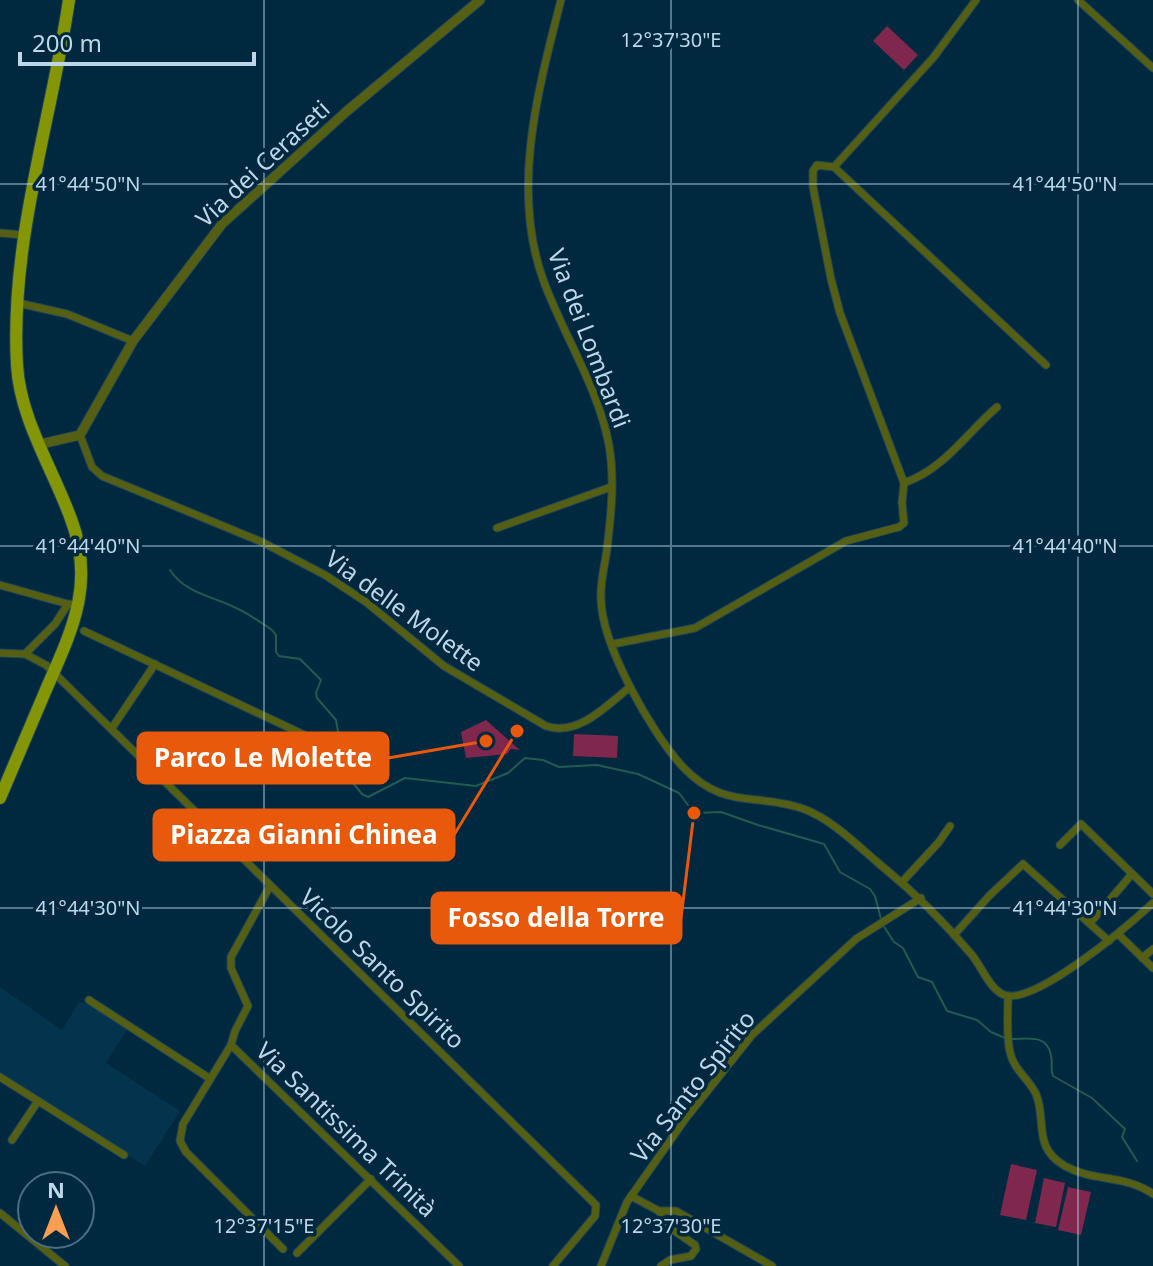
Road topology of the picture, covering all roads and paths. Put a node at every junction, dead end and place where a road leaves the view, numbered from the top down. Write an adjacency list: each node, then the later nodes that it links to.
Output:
1 (69, 0): 9 (main road)
2 (480, 0): 11 (street, Via dei Ceraseti)
3 (561, 0): 17 (street, Via dei Lombardi)
4 (976, 0): 7 (street)
5 (1078, 0): 6 (street)
6 (1153, 68)
7 (834, 167): 12 (street); 16 (street)
8 (0, 233): 9 (street)
9 (24, 235): 10 (main road)
10 (18, 303): 11 (street); 15 (main road)
11 (133, 341): 14 (street, Via dei Ceraseti)
12 (1046, 365)
13 (997, 407): 16 (street)
14 (80, 435): 15 (street); 27 (street, Via delle Molette)
15 (41, 444): 20 (main road)
16 (904, 483): 22 (street)
17 (611, 487): 18 (street); 22 (street, Via dei Lombardi)
18 (497, 528)
19 (0, 585): 20 (street)
20 (73, 604): 24 (street); 26 (main road)
21 (84, 631): 25 (street)
22 (613, 644): 27 (street, Via dei Lombardi)
23 (0, 653): 24 (street)
24 (25, 654): 26 (street, Vicolo Santo Spirito)
25 (155, 664): 28 (street); 29 (street)
26 (53, 673): 28 (street, Vicolo Santo Spirito); 30 (main road)
27 (630, 687): 34 (street, Via dei Lombardi)
28 (112, 728): 35 (street, Vicolo Santo Spirito)
29 (315, 740)
30 (0, 798)
31 (950, 826): 34 (street)
32 (1060, 845): 33 (street)
33 (1132, 874): 36 (street); 39 (street)
34 (902, 882): 37 (street, Via dei Lombardi)
35 (270, 886): 48 (street, Via Santissima Trinità); 63 (street, Vicolo Santo Spirito)
36 (1153, 894)
37 (921, 898): 41 (street, Via dei Lombardi); 56 (street, Via Santo Spirito)
38 (1153, 903): 40 (street)
39 (1090, 923): 41 (street); 42 (street)
40 (1118, 934): 42 (street); 44 (street)
41 (954, 935): 46 (street, Via dei Lombardi)
42 (1109, 941): 46 (street)
43 (1153, 949): 44 (street)
44 (1142, 958): 45 (street)
45 (1153, 968)
46 (1008, 996): 55 (street)
47 (89, 1000): 50 (street)
48 (231, 1045): 50 (street); 54 (street, Via Santissima Trinità)
49 (0, 1077): 51 (street)
50 (209, 1078): 59 (street)
51 (38, 1101): 52 (street); 53 (street)
52 (12, 1140)
53 (124, 1155)
54 (371, 1179): 60 (street); 62 (street, Via Santissima Trinità)
55 (1153, 1194)
56 (631, 1196): 57 (street); 64 (street, Via Santo Spirito)
57 (659, 1211): 65 (street); 66 (street)
58 (0, 1213): 61 (street)
59 (283, 1249)
60 (297, 1253)
61 (65, 1266)
62 (459, 1266)
63 (553, 1266)
64 (601, 1266)
65 (661, 1266)
66 (772, 1266)

